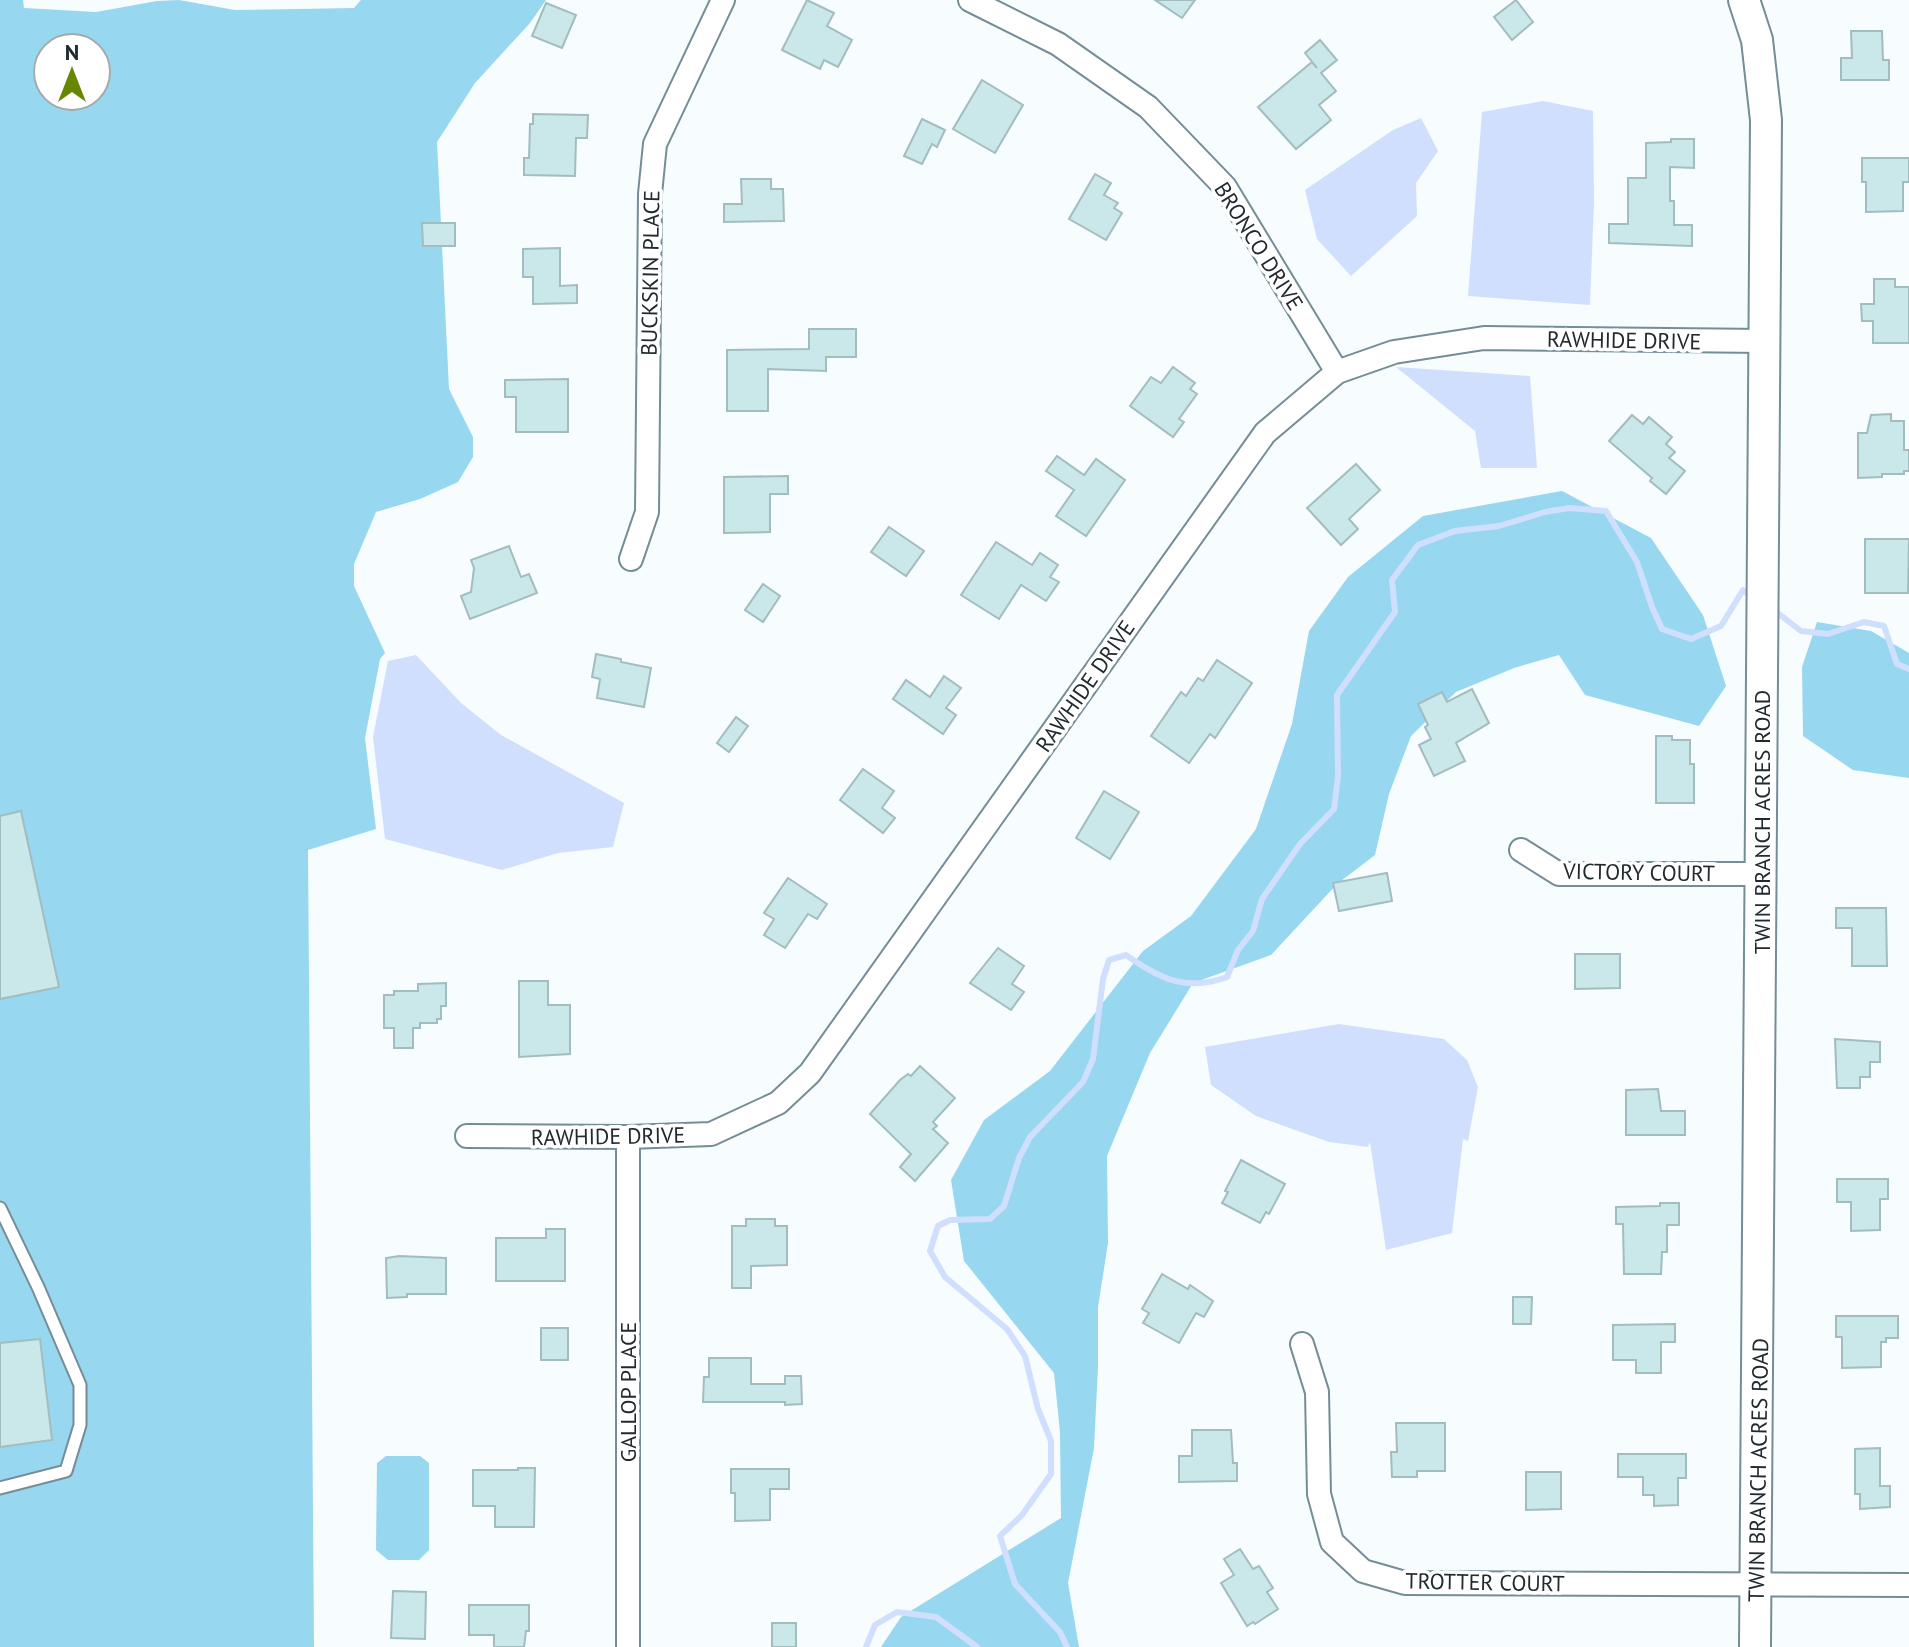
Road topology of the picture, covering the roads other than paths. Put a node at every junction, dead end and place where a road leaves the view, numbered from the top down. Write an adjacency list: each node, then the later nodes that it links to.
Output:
1 (723, 0): 6 (street, BUCKSKIN PLACE)
2 (970, 0): 5 (street, BRONCO DRIVE)
3 (1744, 0): 4 (street, TWIN BRANCH ACRES ROAD)
4 (1765, 341): 5 (street, RAWHIDE DRIVE); 8 (street, TWIN BRANCH ACRES ROAD)
5 (1337, 372): 10 (street, RAWHIDE DRIVE)
6 (631, 559)
7 (1521, 850): 8 (street, VICTORY COURT)
8 (1762, 874): 14 (street, TWIN BRANCH ACRES ROAD)
9 (467, 1136): 10 (street, RAWHIDE DRIVE)
10 (628, 1137): 16 (street, GALLOP PLACE)
11 (0, 1208): 13 (lane)
12 (1302, 1344): 14 (street, TROTTER COURT)
13 (0, 1488)
14 (1757, 1583): 15 (street, TROTTER COURT); 17 (street, TWIN BRANCH ACRES ROAD)
15 (1909, 1585)
16 (628, 1647)
17 (1755, 1647)

